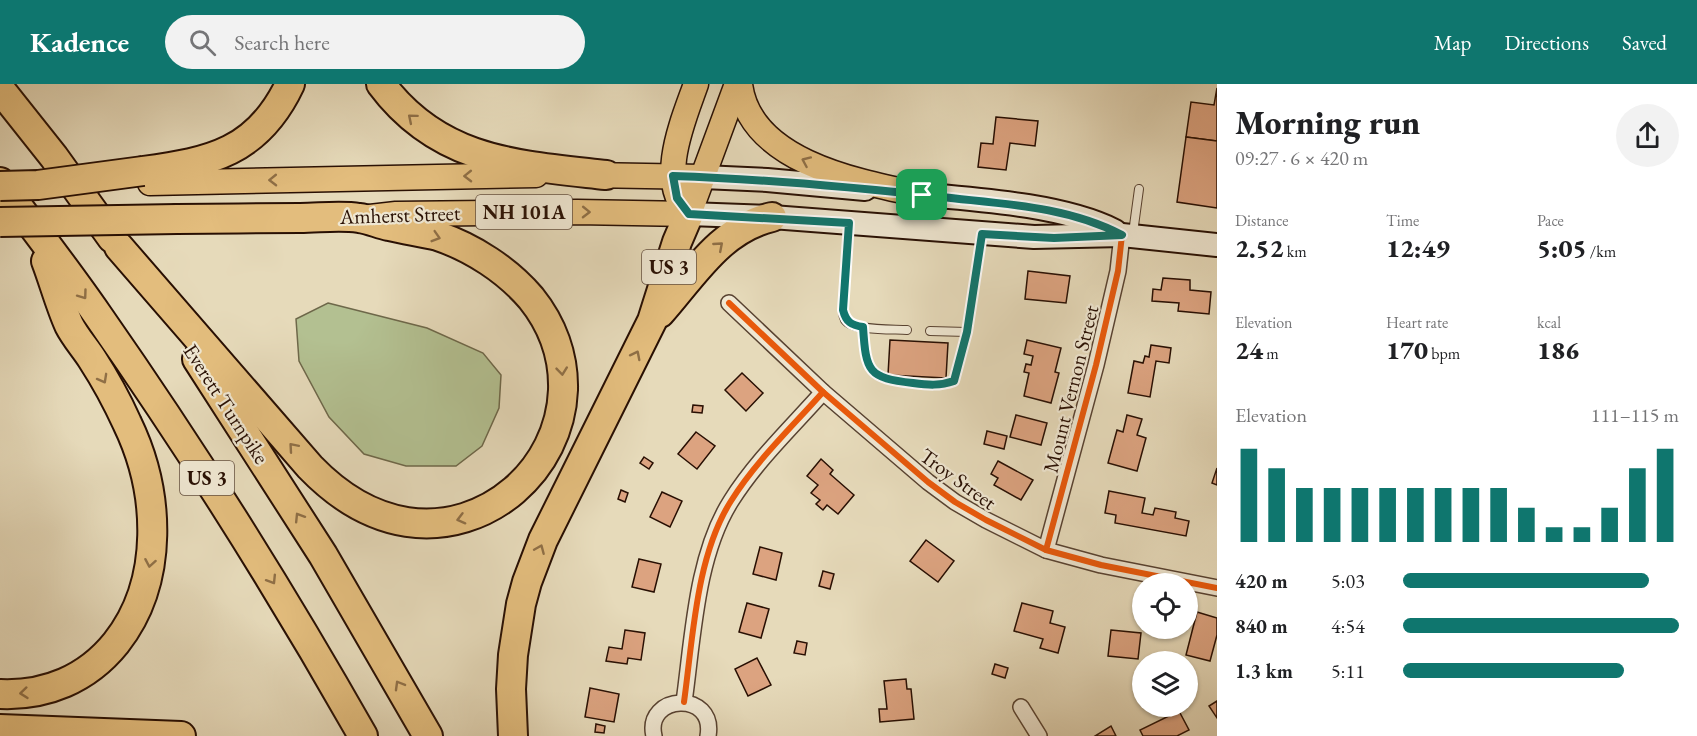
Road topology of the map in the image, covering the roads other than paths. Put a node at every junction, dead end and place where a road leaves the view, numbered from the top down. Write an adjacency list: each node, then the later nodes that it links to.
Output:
1 (13, 84): 7 (highway)
2 (290, 84): 10 (highway)
3 (381, 84): 8 (highway, one-way to 3)
4 (696, 84): 9 (main road)
5 (739, 84): 11 (main road, US 3); 14 (main road, one-way to 5)
6 (0, 89): 7 (highway, Everett Turnpike)
7 (54, 157): 25 (highway, Everett Turnpike)
8 (606, 175): 9 (main road, Amherst Street); 10 (main road, Amherst Street, one-way to 10)
9 (673, 176): 11 (main road, Amherst Street / NH 101A); 15 (main road)
10 (146, 177): 12 (highway, US 3, bridge)
11 (703, 177): 14 (main road, Amherst Street / NH 101A); 15 (main road, US 3)
12 (0, 184): 20 (highway, US 3)
13 (1138, 189): 23 (lane)
14 (922, 195): 23 (main road, Amherst Street / NH 101A)
15 (689, 214): 16 (main road, Amherst Street / NH 101A); 17 (main road, Amherst Street / NH 101A, one-way to 15); 27 (highway, US 3)
16 (772, 217): 19 (main road, Amherst Street / NH 101A); 27 (highway, one-way to 16)
17 (359, 218): 20 (highway, Amherst Street / NH 101A, bridge); 25 (highway, one-way to 25)
18 (0, 222): 20 (highway, Amherst Street / NH 101A, bridge)
19 (849, 223): 22 (main road, Amherst Street / NH 101A); 28 (lane)
20 (40, 226): 21 (highway, bridge); 35 (highway, one-way to 35); 40 (highway, US 3, one-way to 40)
21 (0, 228)
22 (982, 234): 23 (main road, Amherst Street / NH 101A); 31 (lane)
23 (1127, 235): 24 (main road, Amherst Street / NH 101A); 33 (street, Mount Vernon Street)
24 (1217, 246)
25 (119, 247): 41 (highway, Everett Turnpike, one-way to 25)
26 (729, 303): 32 (street, Troy Street)
27 (652, 321): 42 (highway, US 3, one-way to 27)
28 (863, 327): 29 (lane); 31 (lane)
29 (907, 330)
30 (930, 331): 31 (lane)
31 (967, 332)
32 (823, 392): 33 (street, Troy Street); 36 (street)
33 (1046, 550): 34 (street, Troy Street)
34 (1217, 588)
35 (0, 694)
36 (684, 702): 43 (street); 44 (street)
37 (1021, 707): 45 (street)
38 (0, 729): 39 (highway)
39 (181, 736)
40 (363, 736)
41 (428, 736)
42 (513, 736)
43 (654, 736)
44 (708, 736)
45 (1039, 736)

